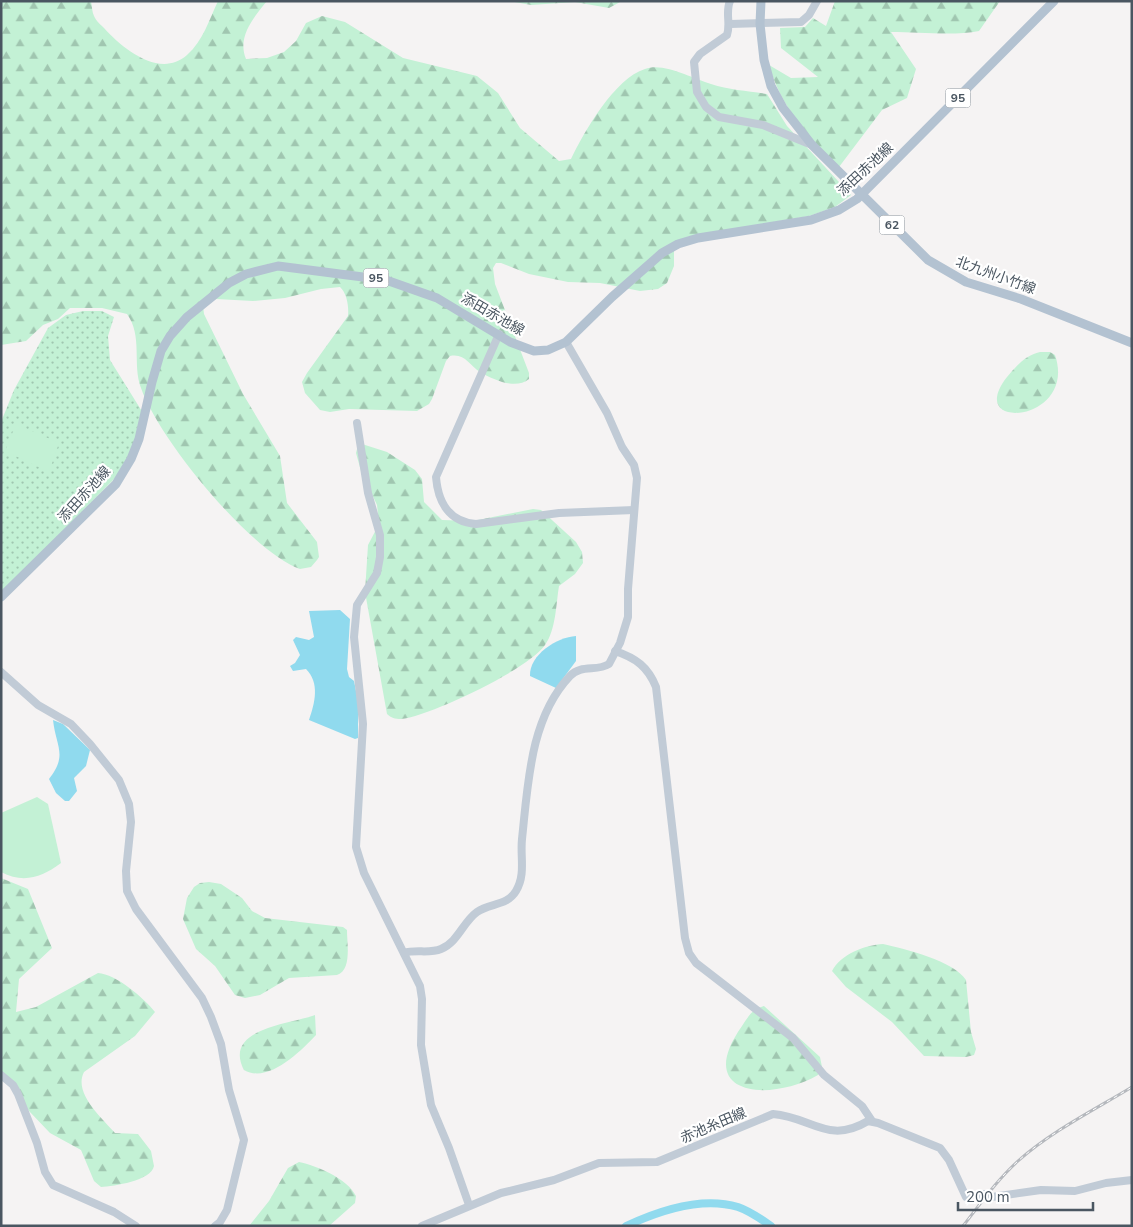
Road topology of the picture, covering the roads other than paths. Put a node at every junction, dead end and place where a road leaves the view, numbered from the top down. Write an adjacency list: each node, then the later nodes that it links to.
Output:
1 (730, 1): 5 (street)
2 (761, 1): 6 (main road, 北九州小竹線 / 62)
3 (816, 1): 6 (street)
4 (1054, 1): 8 (main road, 添田赤池線 / 95)
5 (730, 24): 6 (street); 7 (street)
6 (760, 24): 7 (main road, 北九州小竹線 / 62)
7 (812, 145): 8 (main road, 北九州小竹線 / 62)
8 (861, 194): 10 (main road, 添田赤池線 / 95); 11 (main road, 北九州小竹線 / 62)
9 (499, 334): 10 (main road, 添田赤池線 / 95); 13 (street); 14 (main road, 添田赤池線 / 95)
10 (566, 342): 13 (street)
11 (1132, 343)
12 (356, 423): 17 (street)
13 (634, 510): 15 (street)
14 (1, 597)
15 (615, 651): 17 (street); 19 (street)
16 (1, 672): 23 (street)
17 (404, 953): 21 (street)
18 (1, 1075): 22 (street)
19 (872, 1121): 20 (street); 21 (street, 赤池糸田線)
20 (1132, 1180)
21 (469, 1205): 24 (street, 赤池糸田線)
22 (136, 1226)
23 (215, 1226)
24 (422, 1226)

